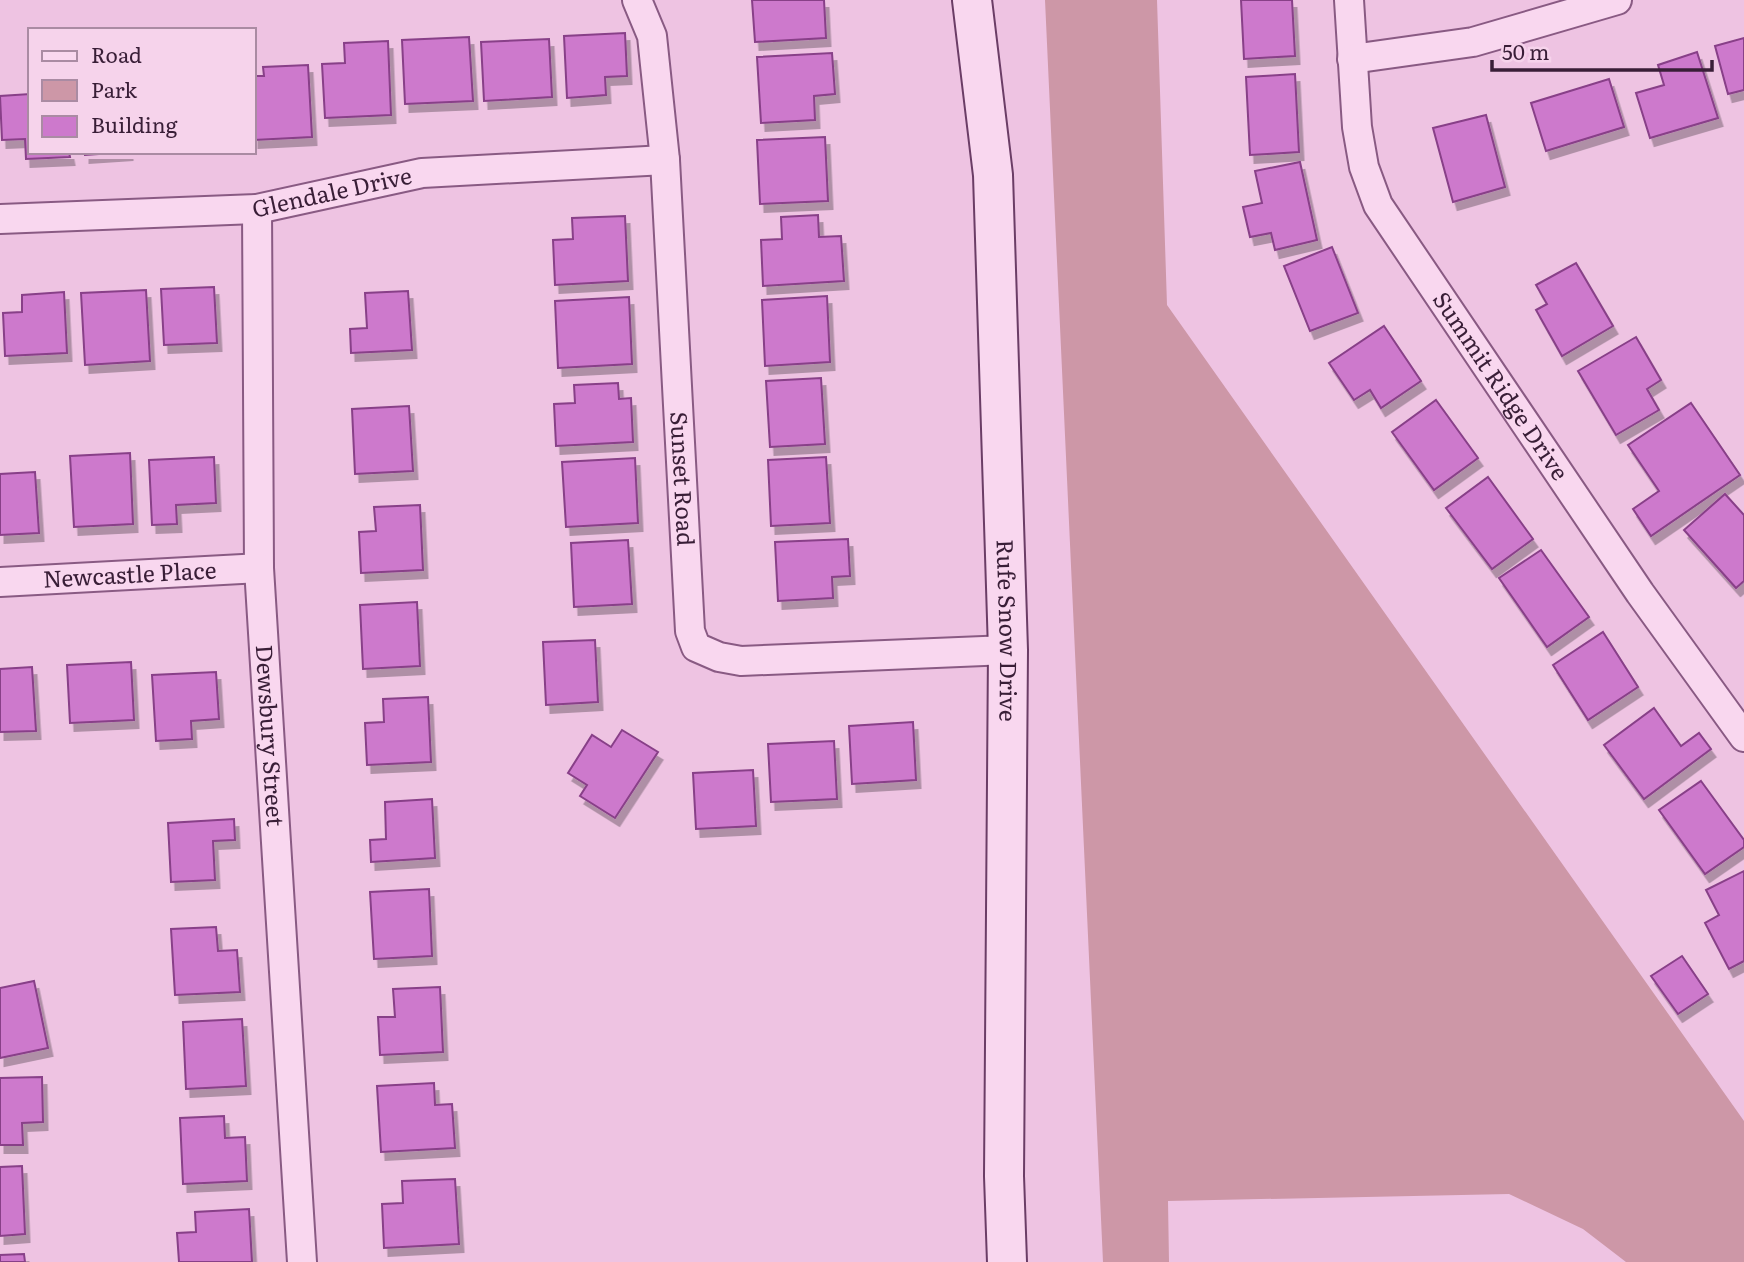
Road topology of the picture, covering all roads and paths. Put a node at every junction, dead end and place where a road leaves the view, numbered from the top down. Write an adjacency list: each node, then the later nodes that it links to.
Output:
1 (637, 0): 6 (street, Sunset Road)
2 (972, 0): 11 (main road, Rufe Snow Drive)
3 (1349, 0): 5 (street, Summit Ridge Drive)
4 (1617, 0): 5 (street)
5 (1352, 59): 12 (street, Summit Ridge Drive)
6 (665, 160): 7 (street, Glendale Drive); 11 (street, Sunset Road)
7 (257, 209): 8 (street, Glendale Drive); 9 (street, Dewsbury Street)
8 (0, 219)
9 (259, 568): 10 (street, Newcastle Place); 13 (street, Dewsbury Street)
10 (0, 583)
11 (1008, 650): 14 (main road, Rufe Snow Drive)
12 (1744, 737)
13 (302, 1262)
14 (1007, 1262)

